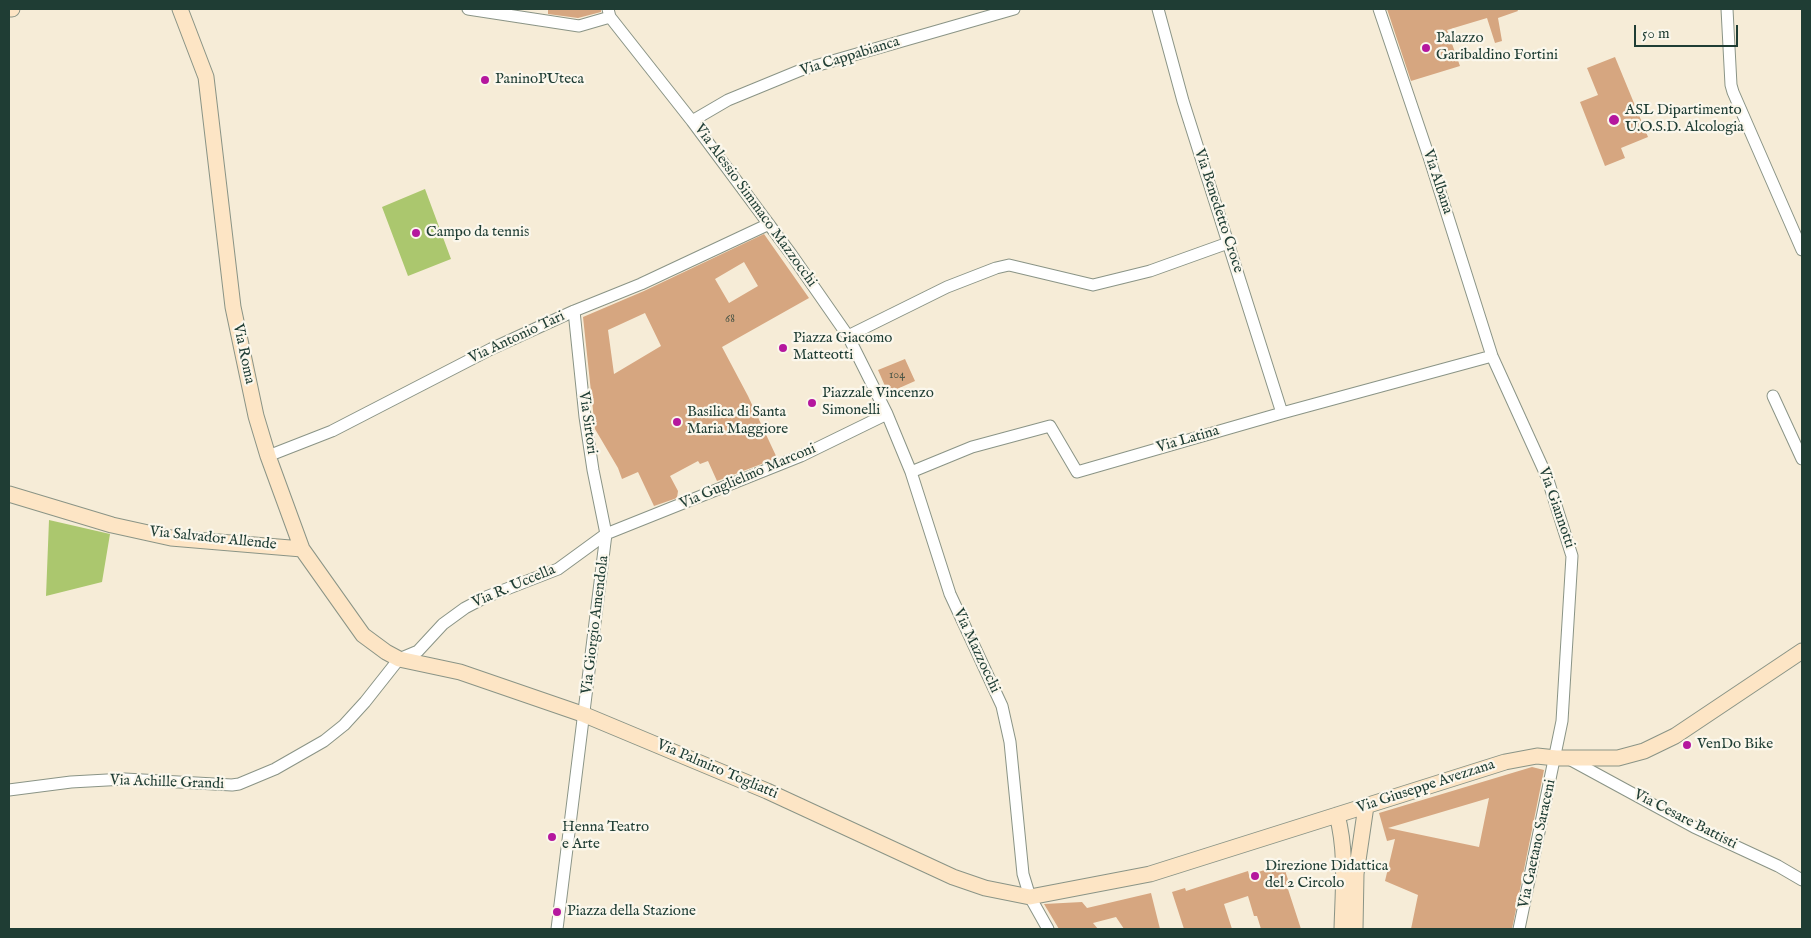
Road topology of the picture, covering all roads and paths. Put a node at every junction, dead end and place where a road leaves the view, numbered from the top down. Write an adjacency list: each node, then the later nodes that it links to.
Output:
1 (180, 9): 18 (street, Via Roma)
2 (468, 9): 7 (street)
3 (1014, 9): 8 (street, Via Cappabianca)
4 (1158, 9): 10 (street, Via Benedetto Croce)
5 (1379, 9): 14 (street, Via Albana)
6 (1727, 9): 11 (street)
7 (609, 13): 8 (street, Via Alessio Simmaco Mazzocchi)
8 (692, 121): 9 (street, Via Alessio Simmaco Mazzocchi)
9 (769, 224): 12 (street, Via Antonio Tari); 13 (street, Via Alessio Simmaco Mazzocchi)
10 (1228, 243): 13 (street); 16 (street, Via Benedetto Croce)
11 (1802, 250)
12 (574, 311): 18 (street, Via Antonio Tari); 22 (street, Via Sirtori)
13 (848, 336): 17 (street, Via Alessio Simmaco Mazzocchi)
14 (1492, 356): 16 (street, Via Latina); 27 (street, Via Giannotti)
15 (1773, 396): 19 (street)
16 (1282, 413): 20 (street, Via Latina)
17 (887, 414): 20 (street, Via Mazzocchi); 22 (street, Via Guglielmo Marconi)
18 (268, 456): 23 (street, Via Roma)
19 (1802, 459)
20 (911, 472): 32 (street, Via Mazzocchi)
21 (9, 494): 23 (street, Via Salvador Allende)
22 (606, 534): 25 (street, Via R. Uccella); 26 (street, Via Giorgio Amendola)
23 (302, 549): 25 (street, Via Roma)
24 (1802, 652): 27 (street, Via Giuseppe Avezzana)
25 (399, 659): 26 (street, Via Palmiro Togliatti); 28 (street, Via Achille Grandi)
26 (585, 715): 32 (street, Via Palmiro Togliatti); 33 (street, Via Giorgio Amendola)
27 (1562, 758): 29 (street, Via Giuseppe Avezzana); 31 (street, Via Cesare Battisti); 37 (street, Via Gaetano Saraceni)
28 (9, 790)
29 (1366, 806): 30 (street, Via Giuseppe Avezzana); 36 (street)
30 (1337, 815): 32 (street, Via Giuseppe Avezzana); 35 (street)
31 (1802, 880)
32 (1030, 896): 34 (street, Via Mazzocchi)
33 (556, 929)
34 (1048, 929)
35 (1342, 929)
36 (1355, 929)
37 (1519, 929)

